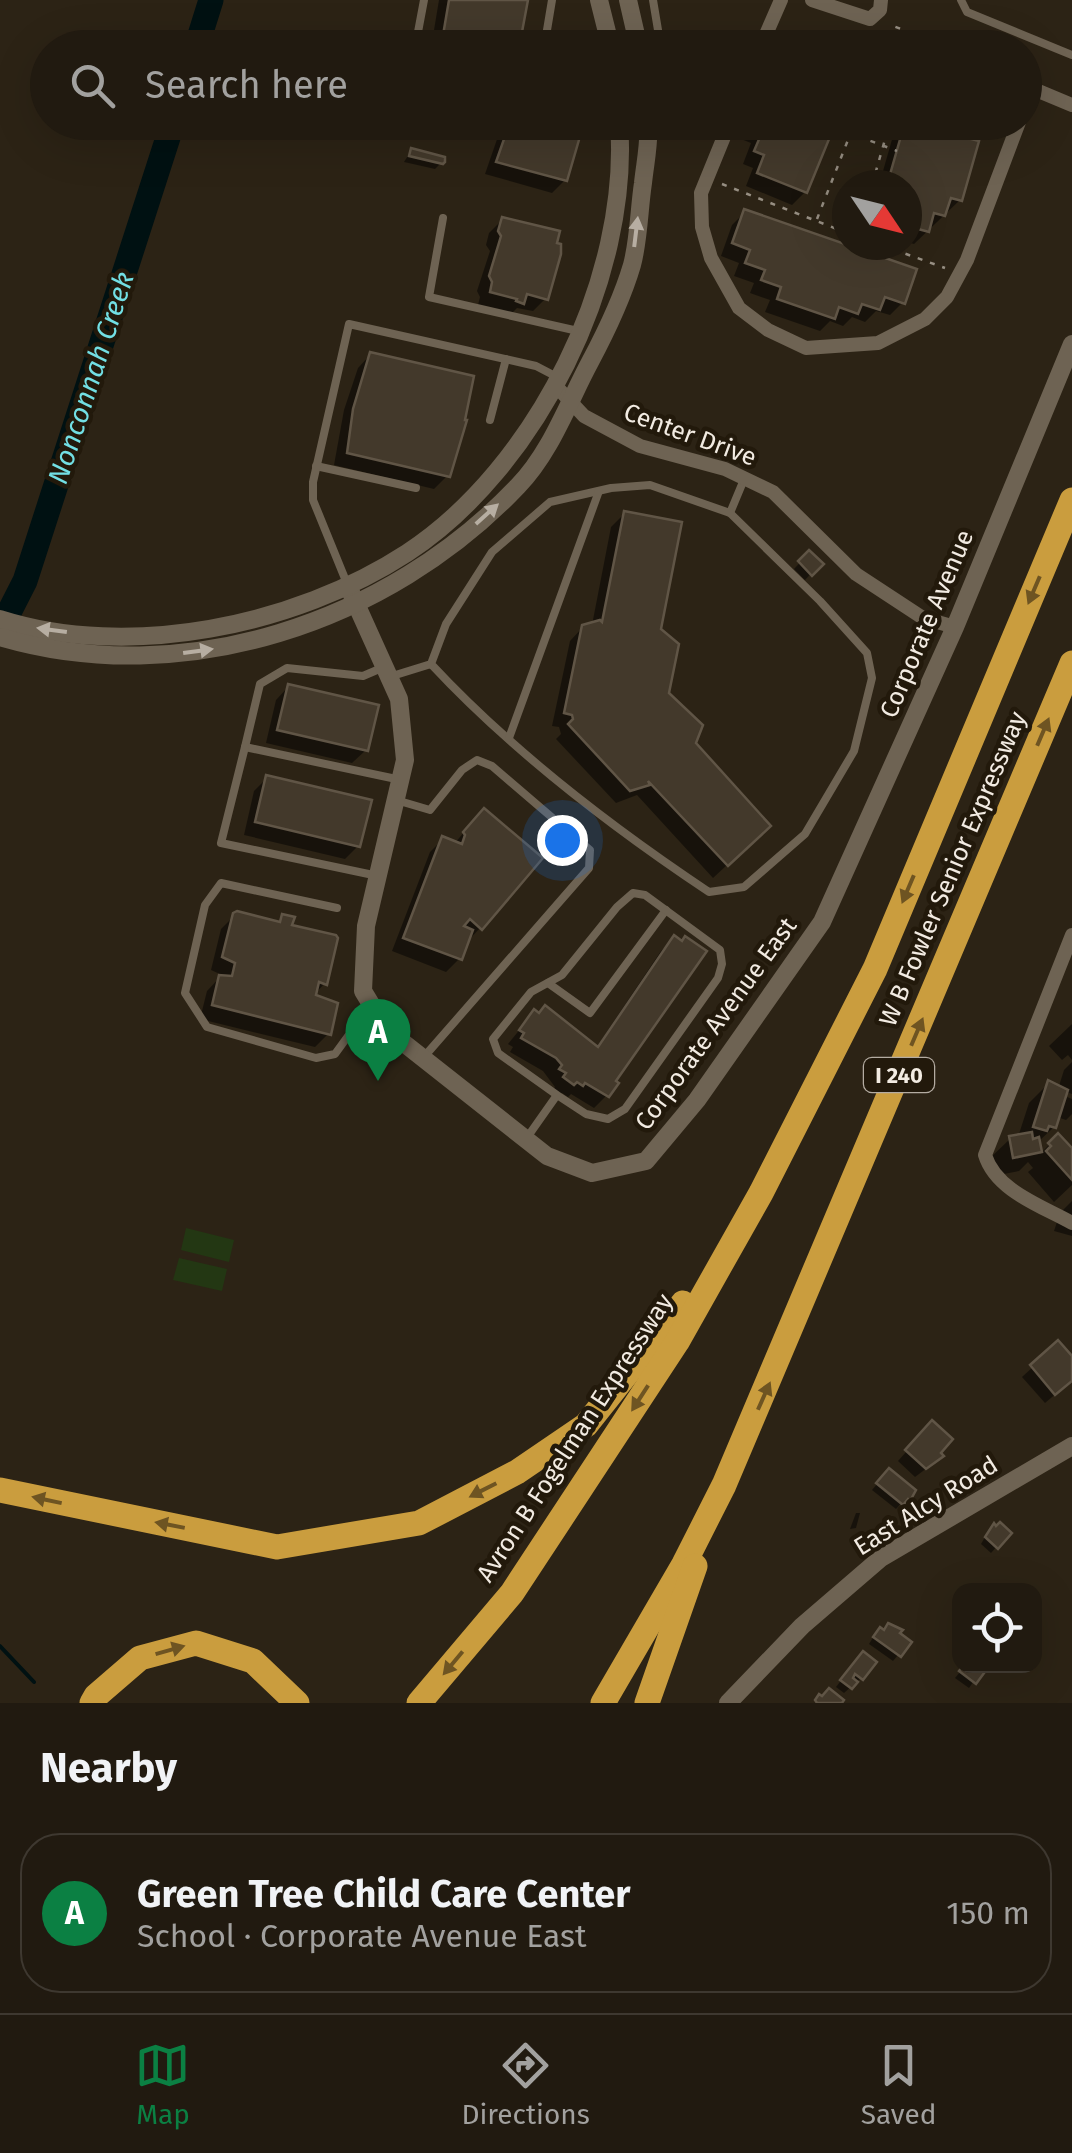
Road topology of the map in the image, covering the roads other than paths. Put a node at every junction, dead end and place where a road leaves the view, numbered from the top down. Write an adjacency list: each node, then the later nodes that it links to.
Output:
1 (424, 0): 10 (lane)
2 (552, 0): 11 (lane)
3 (600, 0): 12 (street)
4 (628, 0): 13 (street)
5 (653, 0): 14 (lane)
6 (781, 0): 15 (street)
7 (812, 0): 8 (street)
8 (881, 0)
9 (961, 0): 16 (lane)
10 (418, 30)
11 (547, 30)
12 (607, 30)
13 (636, 30)
14 (659, 30)
15 (768, 30)
16 (1010, 30)
17 (1042, 43): 18 (lane)
18 (1072, 56)
19 (1042, 92): 20 (street)
20 (1072, 105)
21 (619, 140): 26 (street)
22 (646, 140): 30 (street, one-way to 22)
23 (723, 140): 24 (street)
24 (1012, 140)
25 (443, 218): 26 (lane)
26 (582, 332): 29 (street)
27 (1072, 344): 40 (street, Corporate Avenue)
28 (506, 359): 29 (lane); 31 (lane); 32 (lane)
29 (557, 381): 30 (street, Center Drive); 38 (street)
30 (572, 404): 33 (street, Center Drive); 38 (street, one-way to 30)
31 (490, 420)
32 (316, 466): 34 (lane); 38 (lane)
33 (745, 478): 37 (lane); 40 (street, Center Drive)
34 (416, 488)
35 (599, 490): 37 (lane); 44 (lane); 46 (lane)
36 (1072, 500): 60 (highway, W B Fowler Senior Expressway / I 240, one-way to 60)
37 (730, 513): 46 (lane)
38 (352, 595): 42 (street); 45 (street)
39 (0, 618): 42 (street, one-way to 39)
40 (955, 627): 53 (street, Corporate Avenue)
41 (0, 637): 42 (street)
42 (103, 646)
43 (1072, 663): 63 (highway, W B Fowler Senior Expressway / I 240, one-way to 43)
44 (430, 664): 45 (lane); 46 (lane)
45 (387, 672): 47 (lane); 48 (street)
46 (509, 738)
47 (245, 746): 48 (lane); 50 (lane)
48 (400, 780): 49 (street)
49 (396, 800): 50 (street); 57 (lane)
50 (378, 876): 56 (street)
51 (337, 908): 56 (lane)
52 (666, 910): 55 (lane); 55 (lane); 58 (lane)
53 (822, 922): 59 (street, Corporate Avenue East)
54 (1072, 936): 61 (street)
55 (548, 983): 58 (lane)
56 (373, 1008): 57 (street, Corporate Avenue East)
57 (423, 1058): 59 (street, Corporate Avenue East)
58 (557, 1095): 59 (lane)
59 (526, 1139)
60 (761, 1193): 64 (highway, one-way to 64); 68 (highway, Avron B Fogelman Expressway / I 240, one-way to 68)
61 (1072, 1222)
62 (1072, 1446): 72 (street, East Alcy Road)
63 (724, 1485): 65 (highway, I 240); 71 (highway)
64 (0, 1490)
65 (640, 1639): 69 (highway); 70 (highway, I 240)
66 (92, 1703): 67 (highway, one-way to 67)
67 (297, 1703)
68 (419, 1703)
69 (590, 1703)
70 (603, 1703)
71 (647, 1703)
72 (728, 1703)

